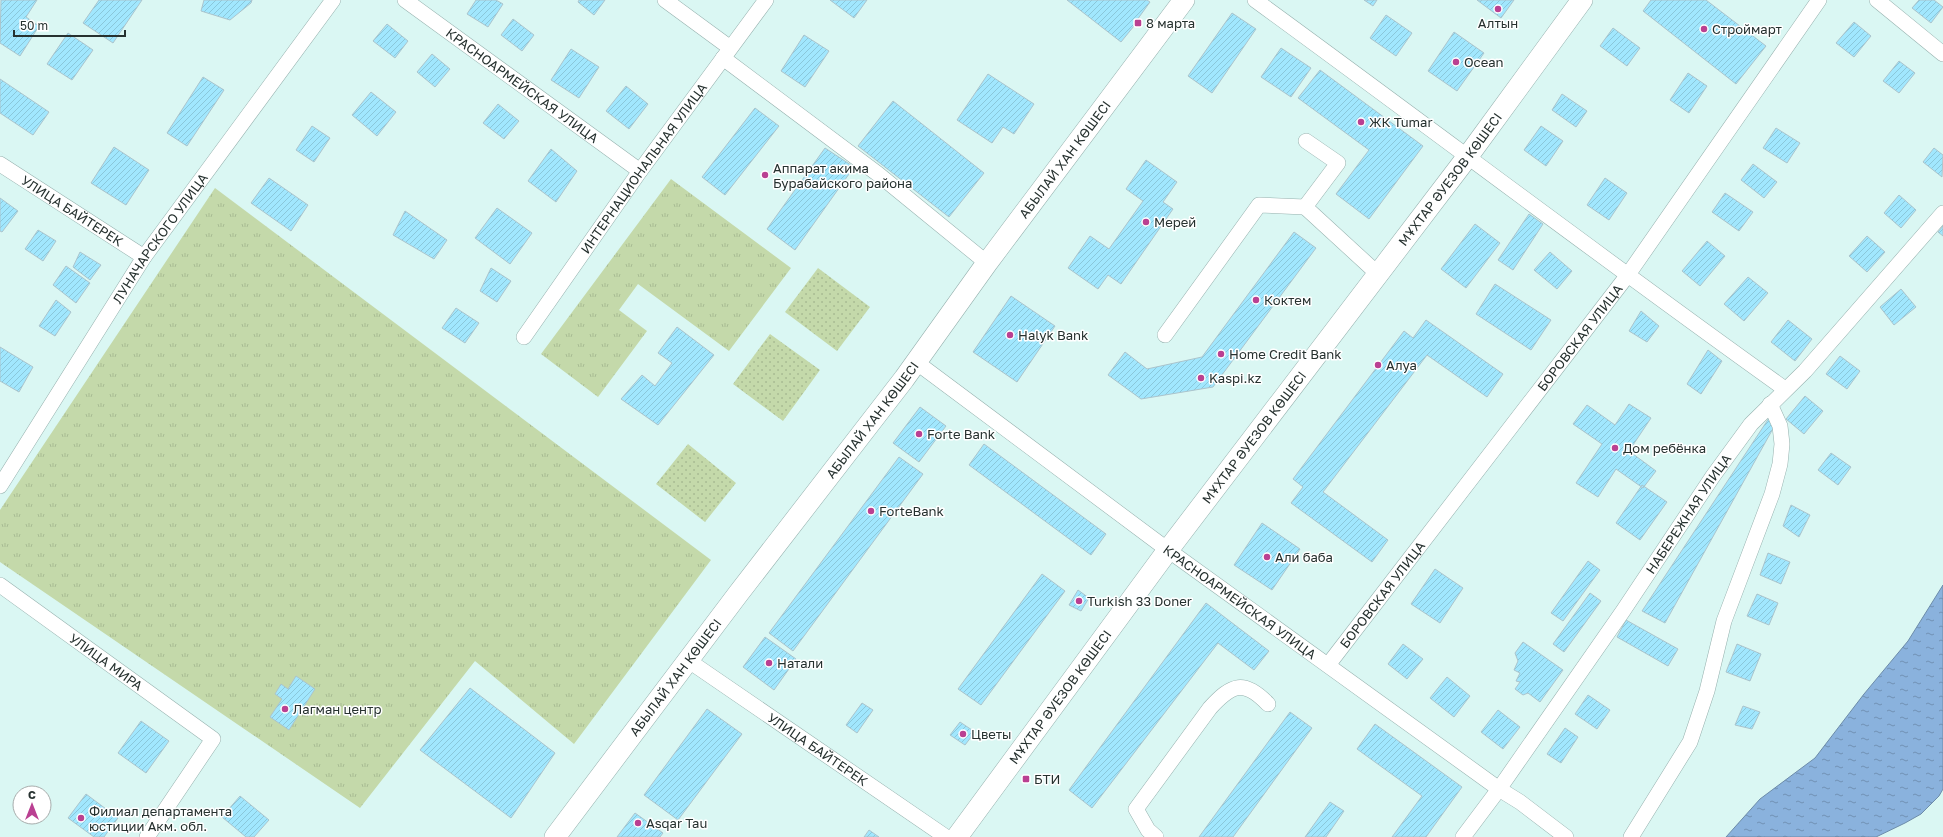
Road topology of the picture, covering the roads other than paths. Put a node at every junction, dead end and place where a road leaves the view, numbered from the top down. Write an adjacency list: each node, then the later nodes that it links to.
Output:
1 (333, 0): 18 (street, ЛУНАЧАРСКОГО УЛИЦА)
2 (404, 0): 15 (street, КРАСНОАРМЕЙСКАЯ УЛИЦА)
3 (665, 0): 10 (street)
4 (766, 0): 10 (street, ИНТЕРНАЦИОНАЛЬНАЯ УЛИЦА)
5 (1184, 0): 19 (street, АБЫЛАЙ ХАН КӨШЕСІ)
6 (1255, 0): 13 (street)
7 (1582, 0): 13 (street, МҰХТАР ӘУЕЗОВ КӨШЕСІ)
8 (1819, 0): 21 (street, БОРОВСКАЯ УЛИЦА)
9 (1877, 0): 11 (street)
10 (726, 53): 15 (street, ИНТЕРНАЦИОНАЛЬНАЯ УЛИЦА); 19 (street)
11 (1943, 54)
12 (1306, 141): 16 (street)
13 (1468, 156): 20 (street, МҰХТАР ӘУЕЗОВ КӨШЕСІ); 21 (street)
14 (0, 164): 18 (street, УЛИЦА БАЙТЕРЕК)
15 (640, 171): 23 (street, ИНТЕРНАЦИОНАЛЬНАЯ УЛИЦА)
16 (1305, 207): 20 (street); 22 (street)
17 (1943, 213): 25 (street, НАБЕРЕЖНАЯ УЛИЦА)
18 (144, 257): 27 (street, ЛУНАЧАРСКОГО УЛИЦА)
19 (988, 263): 24 (street, АБЫЛАЙ ХАН КӨШЕСІ)
20 (1378, 274): 28 (street, МҰХТАР ӘУЕЗОВ КӨШЕСІ)
21 (1626, 276): 25 (street); 31 (street, БОРОВСКАЯ УЛИЦА)
22 (1165, 335)
23 (524, 337)
24 (916, 362): 28 (street, КРАСНОАРМЕЙСКАЯ УЛИЦА); 30 (street, АБЫЛАЙ ХАН КӨШЕСІ)
25 (1785, 389): 26 (street, НАБЕРЕЖНАЯ УЛИЦА)
26 (1770, 404): 33 (street, НАБЕРЕЖНАЯ УЛИЦА); 41 (street)
27 (0, 486)
28 (1168, 550): 31 (street, КРАСНОАРМЕЙСКАЯ УЛИЦА); 37 (street, МҰХТАР ӘУЕЗОВ КӨШЕСІ)
29 (0, 585): 34 (street, УЛИЦА МИРА)
30 (689, 661): 35 (street, АБЫЛАЙ ХАН КӨШЕСІ); 36 (street, УЛИЦА БАЙТЕРЕК)
31 (1328, 665): 33 (street, КРАСНОАРМЕЙСКАЯ УЛИЦА)
32 (1268, 704): 38 (street)
33 (1499, 789): 39 (street, НАБЕРЕЖНАЯ УЛИЦА); 40 (street, КРАСНОАРМЕЙСКАЯ УЛИЦА)
34 (147, 837)
35 (556, 837)
36 (946, 837)
37 (957, 837)
38 (1156, 837)
39 (1463, 837)
40 (1566, 837)
41 (1631, 837)

